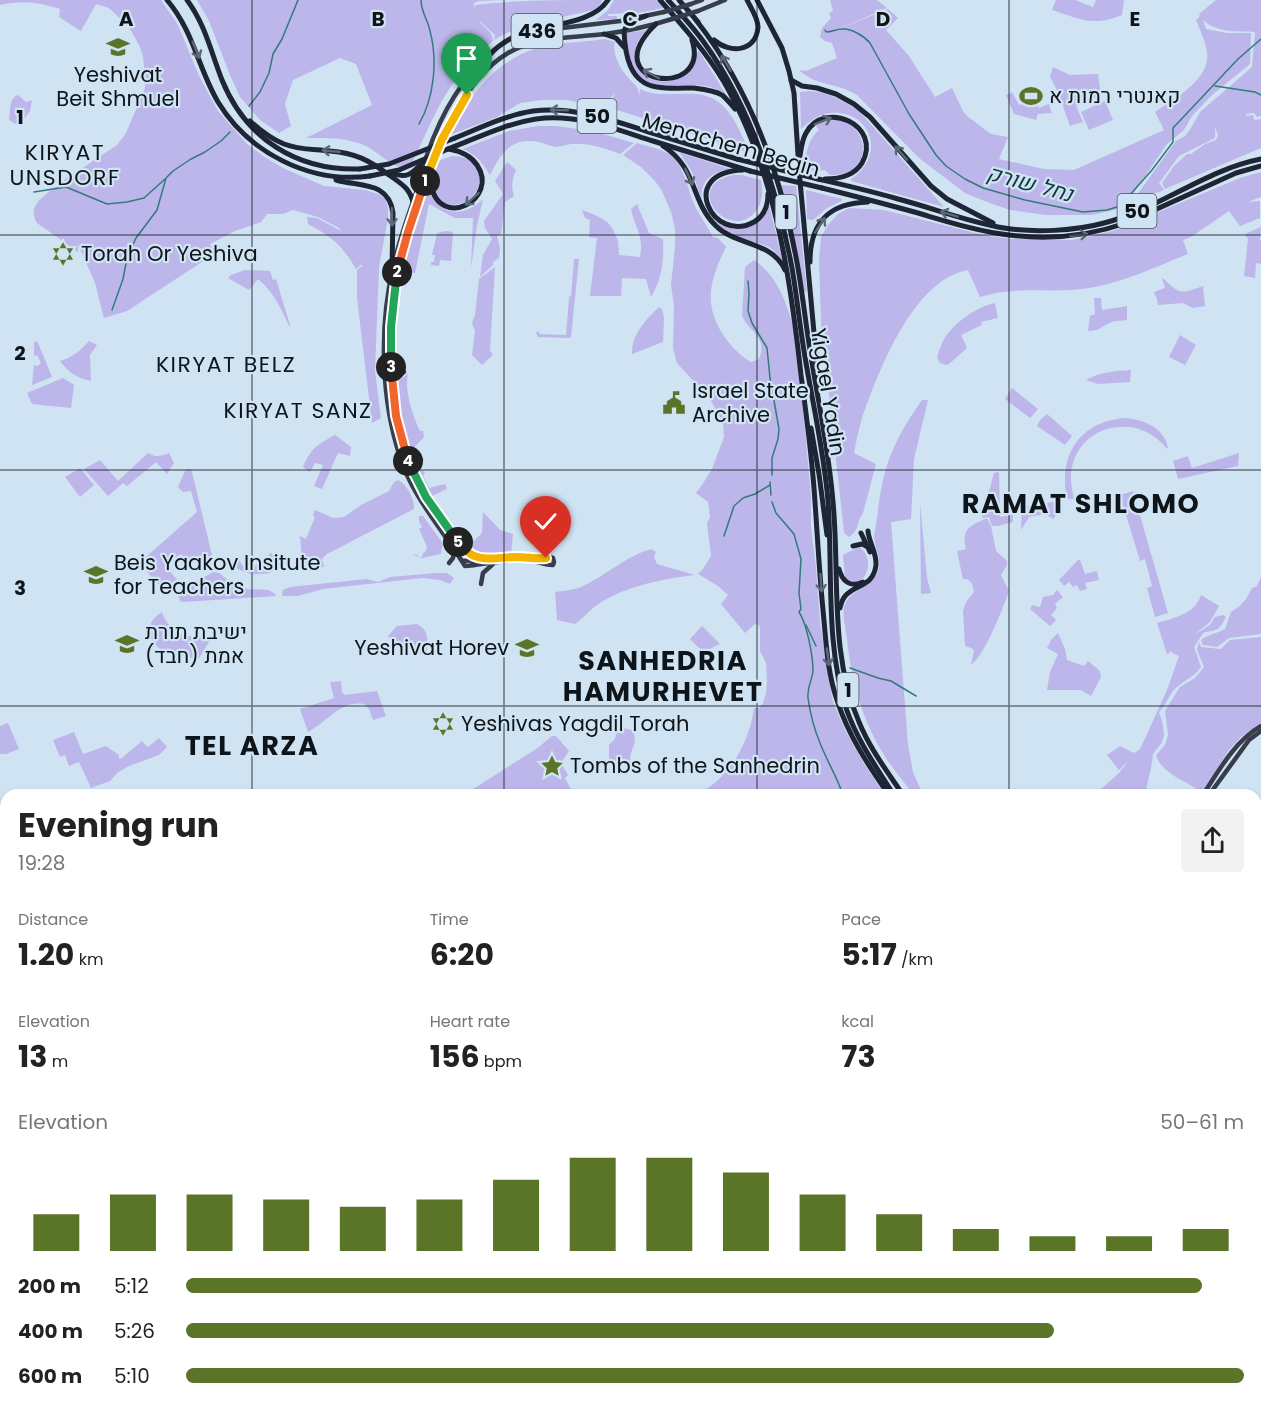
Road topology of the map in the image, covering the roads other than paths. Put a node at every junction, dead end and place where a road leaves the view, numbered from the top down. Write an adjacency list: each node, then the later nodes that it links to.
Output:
1 (167, 0): 31 (highway, Menachem Begin / 50, one-way to 31)
2 (187, 0): 20 (highway, Menachem Begin / 50)
3 (608, 0): 18 (highway)
4 (660, 0): 15 (highway)
5 (668, 0): 58 (highway, Yigael Yadin / 1)
6 (679, 0): 12 (highway, 1)
7 (702, 0): 11 (main road, 436, bridge)
8 (726, 0): 13 (main road, 436, bridge)
9 (747, 0): 12 (highway)
10 (757, 0): 19 (highway)
11 (646, 16): 14 (highway); 18 (main road, 436)
12 (696, 20): 44 (highway, Yigael Yadin / 1, one-way to 12)
13 (657, 24): 14 (main road, 436); 15 (highway, one-way to 13)
14 (624, 32): 16 (main road, 436); 17 (highway)
15 (688, 33): 21 (highway)
16 (604, 34): 17 (highway); 26 (main road, 436)
17 (625, 49): 21 (highway)
18 (489, 55): 25 (main road, 436)
19 (792, 80): 30 (highway); 37 (highway, one-way to 19)
20 (234, 104): 28 (highway, one-way to 20); 32 (highway, Menachem Begin / 50, one-way to 20, bridge)
21 (740, 115): 33 (highway)
22 (648, 139): 23 (highway, Menachem Begin / 50); 29 (highway, Menachem Begin / 50); 39 (highway, one-way to 39)
23 (448, 149): 26 (highway, one-way to 26); 31 (highway, Menachem Begin / 50, bridge)
24 (1261, 159): 37 (highway, Menachem Begin / 50)
25 (425, 160): 28 (highway); 34 (main road, 436)
26 (430, 166): 36 (main road, 436)
27 (1261, 166): 35 (highway, Menachem Begin / 50, one-way to 27)
28 (381, 169): 34 (highway)
29 (740, 169): 33 (highway); 35 (highway, Menachem Begin / 50, bridge)
30 (799, 170): 32 (highway, one-way to 32); 40 (highway)
31 (322, 175): 38 (highway, one-way to 38)
32 (818, 179): 37 (highway, Menachem Begin / 50, one-way to 32)
33 (767, 186): 39 (highway)
34 (413, 201): 36 (highway); 38 (main road)
35 (878, 202): 40 (highway, one-way to 35)
36 (415, 211): 42 (main road)
37 (1006, 228)
38 (392, 270): 50 (main road)
39 (792, 300): 43 (highway)
40 (810, 302): 44 (highway)
41 (404, 372): 42 (main road)
42 (393, 390): 45 (main road)
43 (805, 403): 58 (highway); 63 (highway, one-way to 63)
44 (823, 421): 54 (highway, Yigael Yadin / 1)
45 (405, 452): 46 (main road); 46 (main road)
46 (416, 477): 51 (main road)
47 (868, 531): 60 (highway)
48 (861, 533): 52 (highway)
49 (853, 546): 52 (highway)
50 (454, 549): 55 (main road); 56 (main road)
51 (463, 549): 53 (main road); 56 (main road)
52 (870, 551): 54 (highway)
53 (486, 560): 56 (main road); 57 (main road)
54 (836, 562): 60 (highway, Yigael Yadin / 1)
55 (449, 563)
56 (472, 563): 57 (main road)
57 (495, 563): 59 (main road)
58 (831, 579): 64 (highway, Yigael Yadin / 1)
59 (481, 584)
60 (838, 613): 65 (highway, Yigael Yadin / 1)
61 (1261, 726): 66 (main road)
62 (1261, 731): 67 (main road)
63 (885, 789)
64 (891, 789)
65 (900, 789)
66 (1207, 789)
67 (1213, 789)

